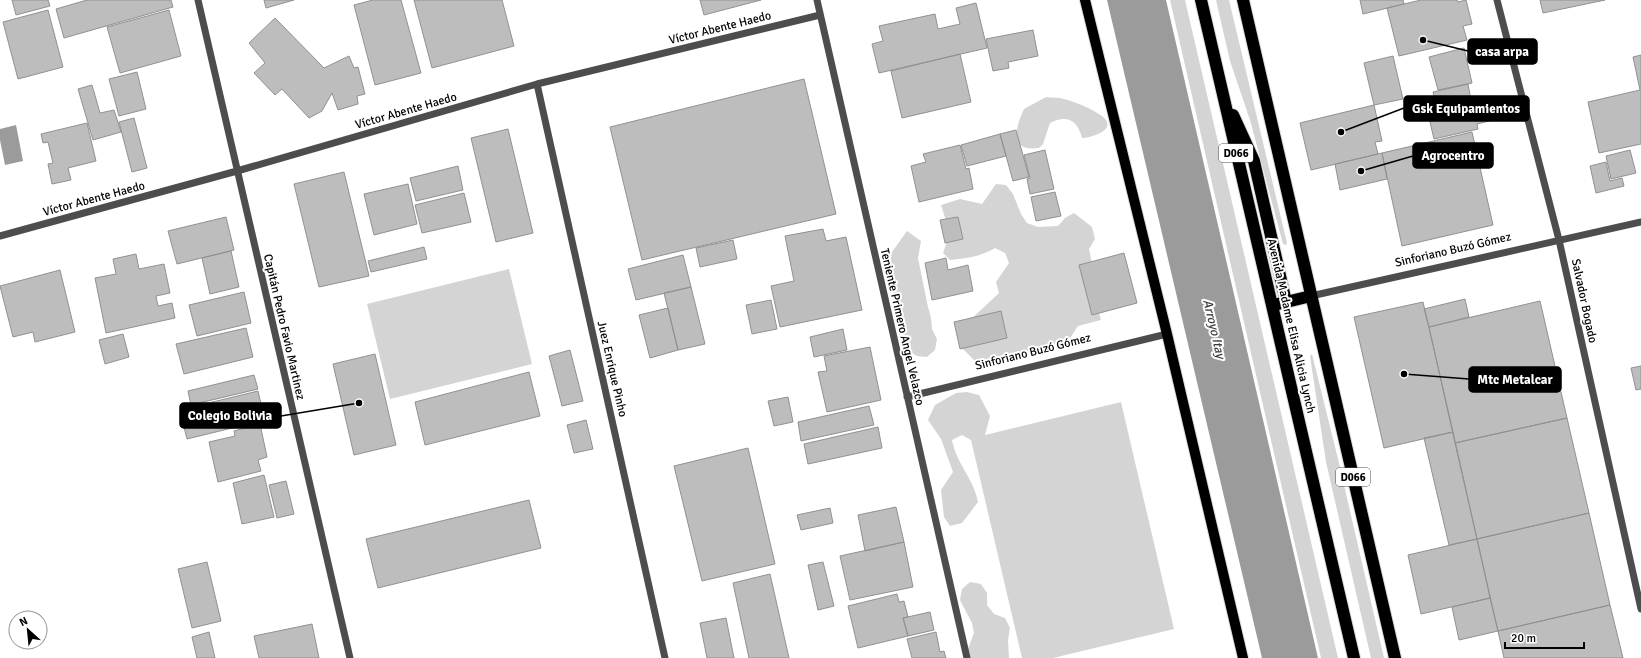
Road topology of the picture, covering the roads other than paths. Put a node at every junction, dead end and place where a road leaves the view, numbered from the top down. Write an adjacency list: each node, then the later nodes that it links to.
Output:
1 (198, 0): 10 (street, Capitán Pedro Favio Martinez)
2 (817, 0): 7 (street, Teniente Primero Angel Velazco)
3 (1085, 0): 17 (main road)
4 (1201, 0): 9 (highway, Avenida Madame Elisa Alicia Lynch / D066)
5 (1243, 0): 14 (highway, D066)
6 (1497, 0): 13 (street, Salvador Bogado)
7 (820, 15): 8 (street, Víctor Abente Haedo); 18 (street, Teniente Primero Angel Velazco)
8 (537, 84): 10 (street, Víctor Abente Haedo); 21 (street, Juez Enrique Pinho)
9 (1222, 90): 15 (highway); 16 (highway, Avenida Madame Elisa Alicia Lynch / D066)
10 (237, 171): 12 (street, Víctor Abente Haedo); 20 (street, Capitán Pedro Favio Martinez)
11 (1641, 222): 13 (street, Sinforiano Buzó Gómez)
12 (0, 236)
13 (1559, 240): 14 (street, Sinforiano Buzó Gómez); 19 (street, Salvador Bogado)
14 (1311, 296): 15 (highway, Sinforiano Buzó Gómez); 25 (highway, D066)
15 (1286, 302): 16 (highway, Sinforiano Buzó Gómez)
16 (1271, 305): 24 (highway, Avenida Madame Elisa Alicia Lynch / D066)
17 (1167, 334): 18 (street, Sinforiano Buzó Gómez); 23 (main road)
18 (907, 397): 22 (street, Teniente Primero Angel Velazco)
19 (1641, 609)
20 (350, 658)
21 (665, 658)
22 (967, 658)
23 (1243, 658)
24 (1354, 658)
25 (1395, 658)

